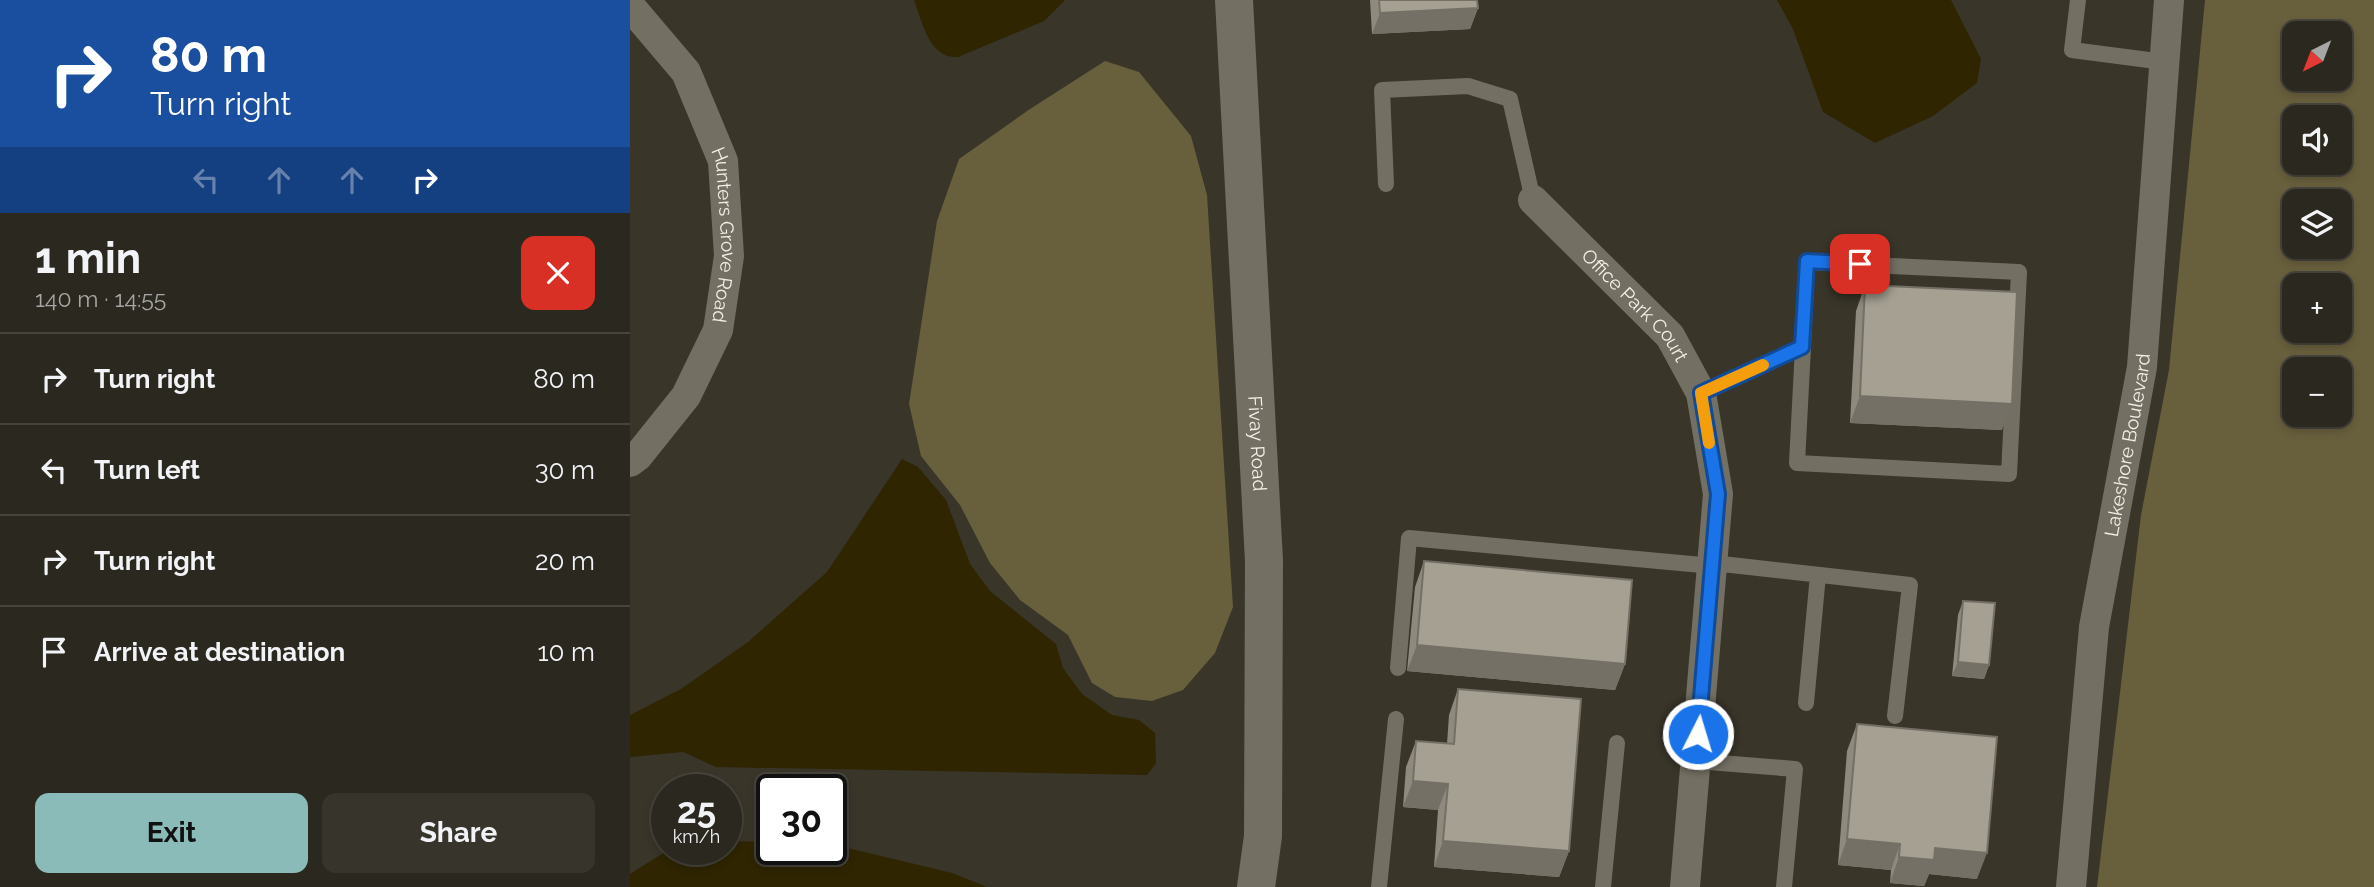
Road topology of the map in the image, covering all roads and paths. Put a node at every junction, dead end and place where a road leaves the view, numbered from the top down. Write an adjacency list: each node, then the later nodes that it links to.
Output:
1 (1234, 0): 19 (street, Fivay Road)
2 (2078, 0): 5 (lane)
3 (2169, 0): 5 (street, Lakeshore Boulevard)
4 (630, 6): 10 (street, Hunters Grove Road)
5 (2164, 62): 24 (street, Lakeshore Boulevard)
6 (1386, 184): 7 (lane)
7 (1533, 200): 9 (street, Office Park Court)
8 (1802, 347): 8 (lane); 9 (lane)
9 (1701, 393): 11 (street, Office Park Court)
10 (630, 462)
11 (1713, 565): 12 (lane); 13 (lane); 18 (street, Office Park Court)
12 (1818, 575): 14 (lane); 15 (lane)
13 (1398, 668)
14 (1806, 704)
15 (1895, 716)
16 (1396, 719): 20 (lane)
17 (1616, 743): 21 (lane)
18 (1696, 761): 22 (street, Office Park Court); 23 (lane)
19 (1256, 887)
20 (1378, 887)
21 (1603, 887)
22 (1685, 887)
23 (1784, 887)
24 (2071, 887)

